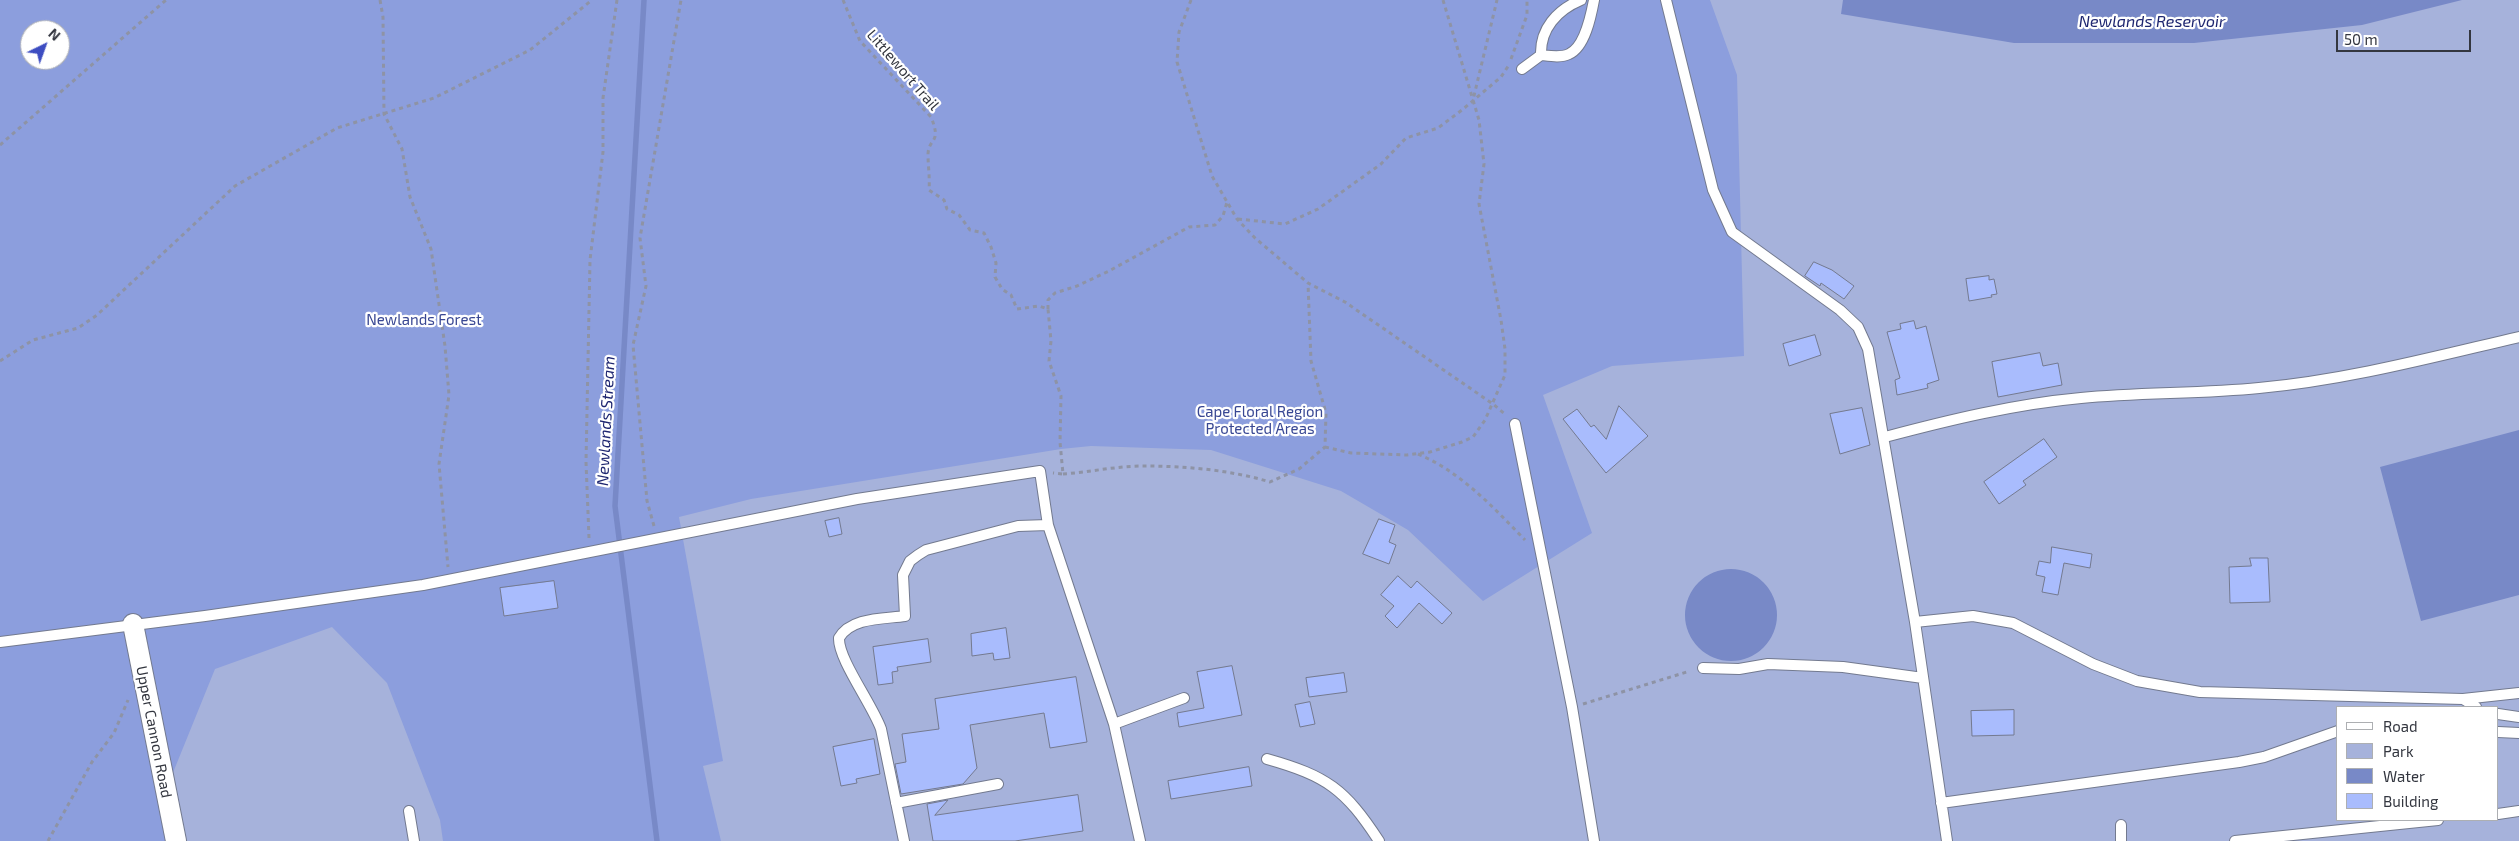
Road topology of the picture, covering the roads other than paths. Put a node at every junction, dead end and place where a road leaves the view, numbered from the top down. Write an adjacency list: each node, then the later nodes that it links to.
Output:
1 (1581, 0): 4 (lane)
2 (1594, 0): 4 (lane)
3 (1666, 0): 8 (lane)
4 (1541, 56): 5 (lane)
5 (1522, 69)
6 (2519, 337): 8 (lane)
7 (1516, 424): 39 (lane)
8 (1885, 438): 10 (lane)
9 (1048, 525): 11 (lane); 21 (lane); 28 (lane)
10 (1915, 622): 14 (lane); 17 (lane)
11 (133, 624): 12 (lane); 34 (street, Upper Cannon Road)
12 (0, 642)
13 (1702, 668): 14 (lane)
14 (1923, 678): 27 (lane)
15 (2519, 693): 17 (lane)
16 (1184, 698): 21 (lane)
17 (2463, 699): 18 (lane)
18 (2474, 706)
19 (2499, 714): 20 (lane)
20 (2519, 716)
21 (1114, 724): 37 (lane)
22 (2336, 732): 27 (lane)
23 (2499, 732): 24 (lane)
24 (2519, 733)
25 (1267, 759): 38 (lane)
26 (998, 784): 28 (lane)
27 (1942, 803): 40 (lane)
28 (896, 804): 36 (lane)
29 (409, 811): 35 (lane)
30 (2519, 811): 31 (lane)
31 (2499, 814)
32 (2428, 821): 42 (lane)
33 (2121, 825): 41 (lane)
34 (176, 841)
35 (414, 841)
36 (904, 841)
37 (1140, 841)
38 (1379, 841)
39 (1594, 841)
40 (1947, 841)
41 (2120, 841)
42 (2235, 841)

